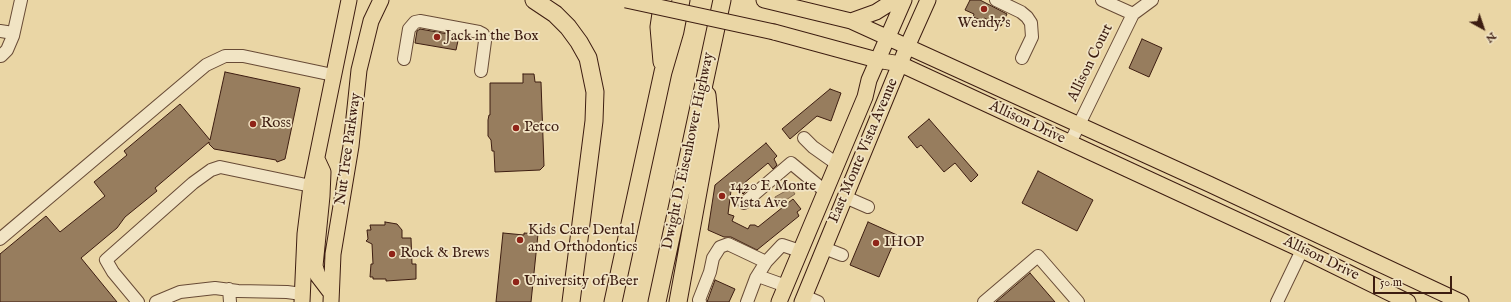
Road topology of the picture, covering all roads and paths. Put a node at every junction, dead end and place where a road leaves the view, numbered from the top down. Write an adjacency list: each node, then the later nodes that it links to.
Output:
1 (19, 0): 19 (street)
2 (349, 0): 29 (main road, Nut Tree Parkway)
3 (381, 0): 51 (main road, Nut Tree Parkway)
4 (534, 0): 57 (highway)
5 (626, 0): 25 (main road, Allison Drive, bridge)
6 (663, 0): 28 (highway)
7 (681, 0): 28 (highway)
8 (722, 0): 30 (highway, Dwight D. Eisenhower Highway)
9 (764, 0): 17 (main road, Allison Drive)
10 (895, 0): 17 (main road)
11 (904, 0): 20 (main road, East Monte Vista Avenue)
12 (928, 0): 21 (main road, East Monte Vista Avenue)
13 (996, 0): 23 (street)
14 (1102, 0): 16 (street)
15 (1150, 1): 16 (street, Allison Court)
16 (1133, 14): 31 (street, Allison Court)
17 (851, 21): 20 (main road, Allison Drive)
18 (0, 31): 19 (street)
19 (13, 33): 22 (street)
20 (887, 37): 21 (main road, Allison Drive); 25 (main road, East Monte Vista Avenue)
21 (907, 47): 26 (main road, East Monte Vista Avenue); 31 (main road, Allison Drive)
22 (1, 56)
23 (1022, 58)
24 (404, 59): 27 (street)
25 (877, 60): 26 (main road, Allison Drive); 35 (main road, East Monte Vista Avenue)
26 (900, 64): 33 (main road, Allison Drive); 38 (main road, East Monte Vista Avenue)
27 (481, 71)
28 (663, 72): 58 (highway)
29 (333, 74): 34 (main road, Nut Tree Parkway); 42 (street)
30 (705, 78): 59 (highway, Dwight D. Eisenhower Highway); 60 (highway)
31 (1079, 125): 33 (street, Allison Court); 70 (main road, Allison Drive)
32 (804, 138): 35 (street)
33 (1070, 143): 44 (main road, Allison Drive)
34 (316, 158): 36 (main road, Nut Tree Parkway); 51 (main road)
35 (837, 164): 37 (main road, East Monte Vista Avenue)
36 (311, 186): 52 (main road, Nut Tree Parkway); 54 (street)
37 (826, 192): 39 (street); 41 (main road, East Monte Vista Avenue)
38 (845, 197): 40 (street); 43 (main road, East Monte Vista Avenue)
39 (744, 203)
40 (868, 207)
41 (812, 224): 45 (main road, East Monte Vista Avenue); 53 (main road)
42 (0, 239)
43 (824, 248): 46 (street); 53 (main road, East Monte Vista Avenue)
44 (1302, 250): 68 (street); 69 (main road, Allison Drive)
45 (800, 252): 47 (street); 49 (main road, East Monte Vista Avenue)
46 (842, 255)
47 (763, 260): 48 (street); 61 (street)
48 (758, 276): 49 (street); 62 (street)
49 (786, 286): 63 (main road, East Monte Vista Avenue); 64 (main road)
50 (229, 289): 52 (street); 55 (street); 56 (street)
51 (331, 298)
52 (305, 299)
53 (803, 299): 65 (street)
54 (138, 302)
55 (156, 302)
56 (230, 302)
57 (571, 302)
58 (613, 302)
59 (657, 302)
60 (678, 302)
61 (700, 302)
62 (747, 302)
63 (779, 302)
64 (791, 302)
65 (818, 302)
66 (984, 302): 67 (street)
67 (1078, 302)
68 (1277, 302)
69 (1408, 302)
70 (1461, 302)

